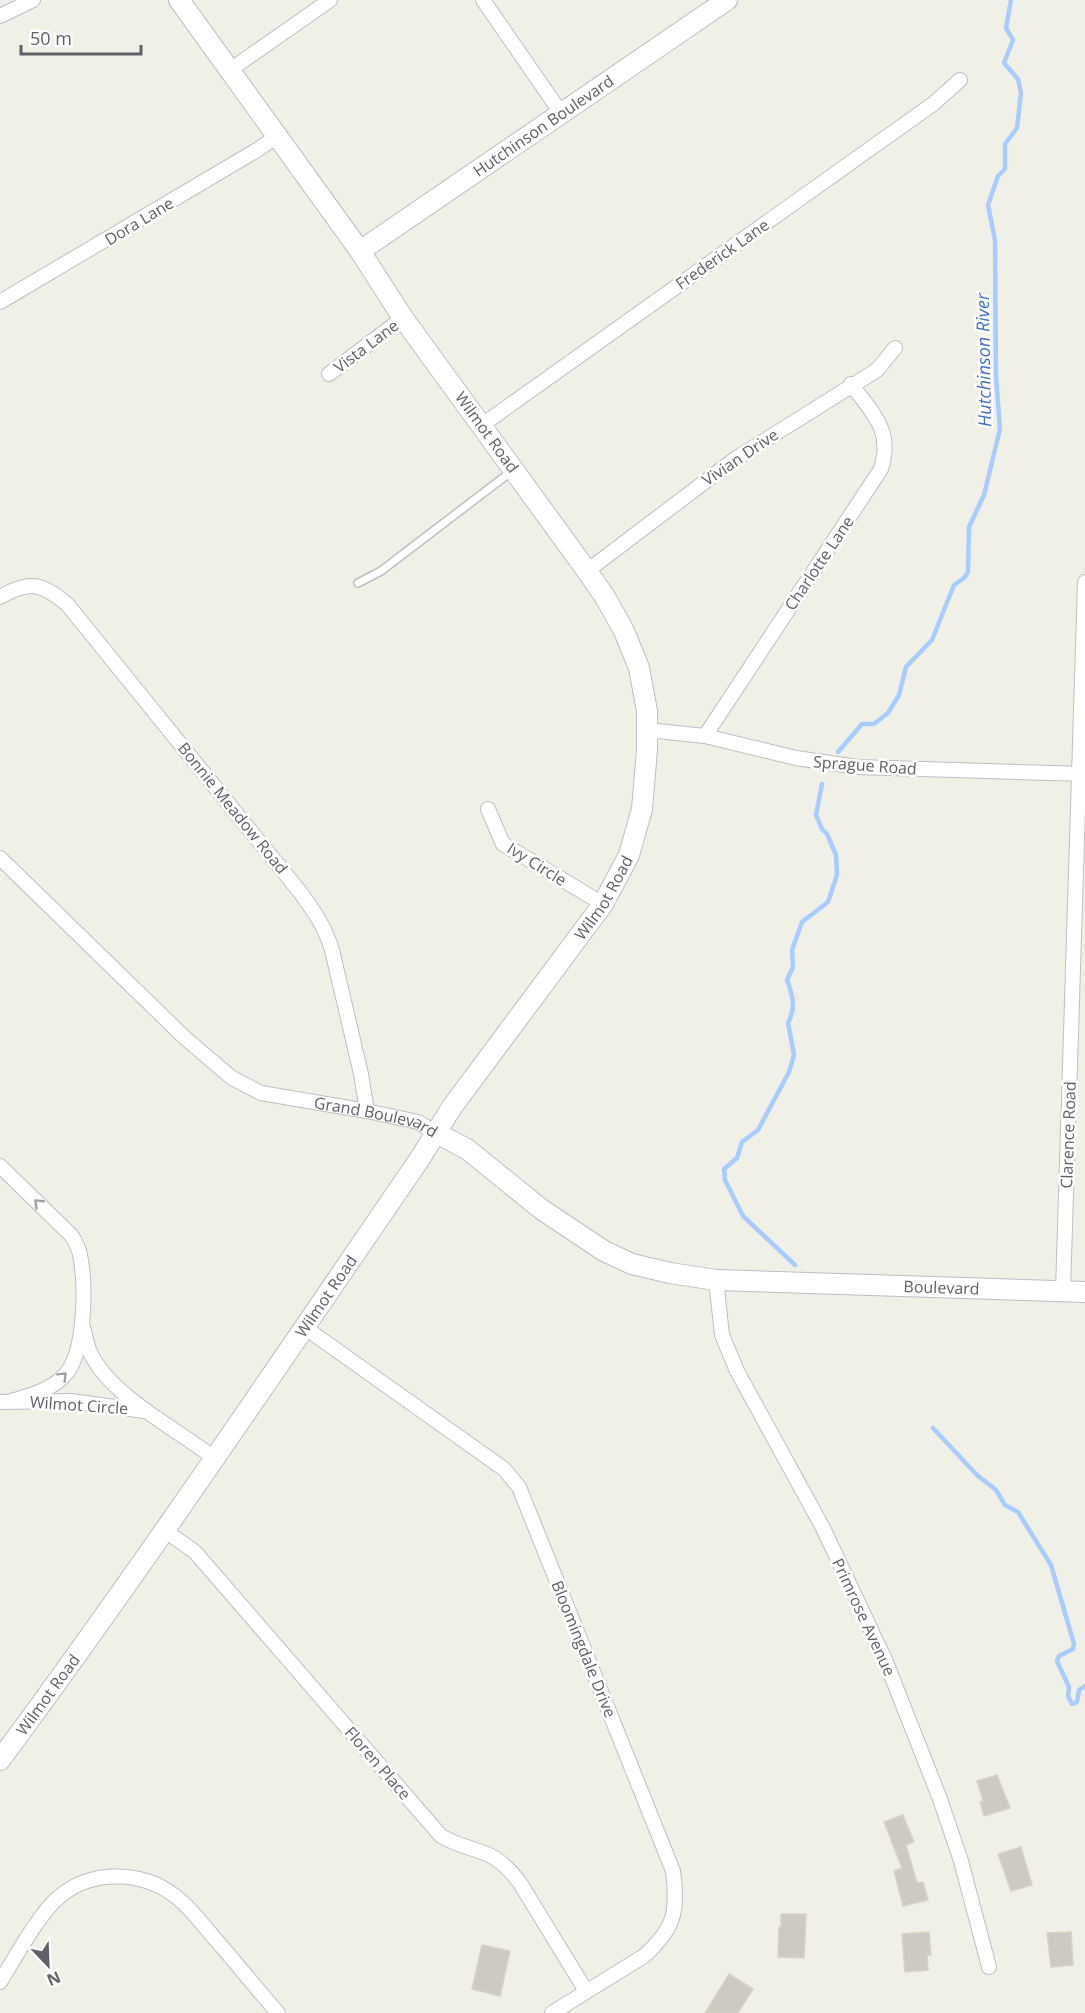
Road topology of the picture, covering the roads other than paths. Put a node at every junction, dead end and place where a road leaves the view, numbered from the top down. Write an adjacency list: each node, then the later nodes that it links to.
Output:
1 (33, 0): 6 (street)
2 (178, 0): 7 (street, Wilmot Road)
3 (330, 0): 7 (street)
4 (483, 0): 9 (street)
5 (726, 0): 9 (street, Hutchinson Boulevard)
6 (0, 16)
7 (230, 70): 10 (street, Wilmot Road)
8 (960, 80): 17 (street, Frederick Lane)
9 (561, 112): 11 (street, Hutchinson Boulevard)
10 (276, 137): 11 (street, Wilmot Road); 12 (street, Dora Lane)
11 (360, 251): 13 (street, Wilmot Road)
12 (0, 302)
13 (403, 318): 15 (street, Vista Lane); 17 (street, Wilmot Road)
14 (895, 348): 16 (street, Vivian Drive)
15 (329, 374)
16 (851, 384): 19 (street, Vivian Drive); 24 (street, Charlotte Lane)
17 (482, 425): 18 (street, Wilmot Road)
18 (514, 469): 19 (street, Wilmot Road); 21 (lane)
19 (587, 571): 23 (street, Wilmot Road)
20 (1085, 582): 25 (street, Clarence Road)
21 (358, 583)
22 (0, 597): 29 (street, Bonnie Meadow Road)
23 (648, 730): 24 (street, Sprague Road); 28 (street, Wilmot Road)
24 (705, 736): 25 (street, Sprague Road)
25 (1083, 774): 34 (street, Clarence Road)
26 (488, 809): 28 (street, Ivy Circle)
27 (0, 858): 29 (street, Grand Boulevard)
28 (603, 904): 30 (street, Wilmot Road)
29 (367, 1111): 30 (street, Grand Boulevard)
30 (436, 1133): 32 (street, Grand Boulevard); 37 (street, Wilmot Road)
31 (0, 1166): 36 (street, Wilmot Circle, one-way to 31)
32 (716, 1280): 33 (street, Grand Boulevard); 43 (street, Primrose Avenue)
33 (798, 1283): 34 (street, Boulevard)
34 (1063, 1292): 35 (street, Boulevard)
35 (1085, 1292)
36 (82, 1323): 38 (street, Wilmot Circle, one-way to 36); 39 (street, Wilmot Circle)
37 (304, 1327): 40 (street, Wilmot Road); 45 (street, Bloomingdale Drive)
38 (6, 1402): 39 (street, Wilmot Circle)
39 (146, 1411): 40 (street, Wilmot Circle)
40 (213, 1458): 41 (street, Wilmot Road)
41 (164, 1530): 42 (street, Wilmot Road); 45 (street, Floren Place)
42 (0, 1760)
43 (988, 1967)
44 (0, 1982): 46 (street)
45 (586, 1992): 47 (street, Bloomingdale Drive)
46 (278, 2013)
47 (552, 2013)

